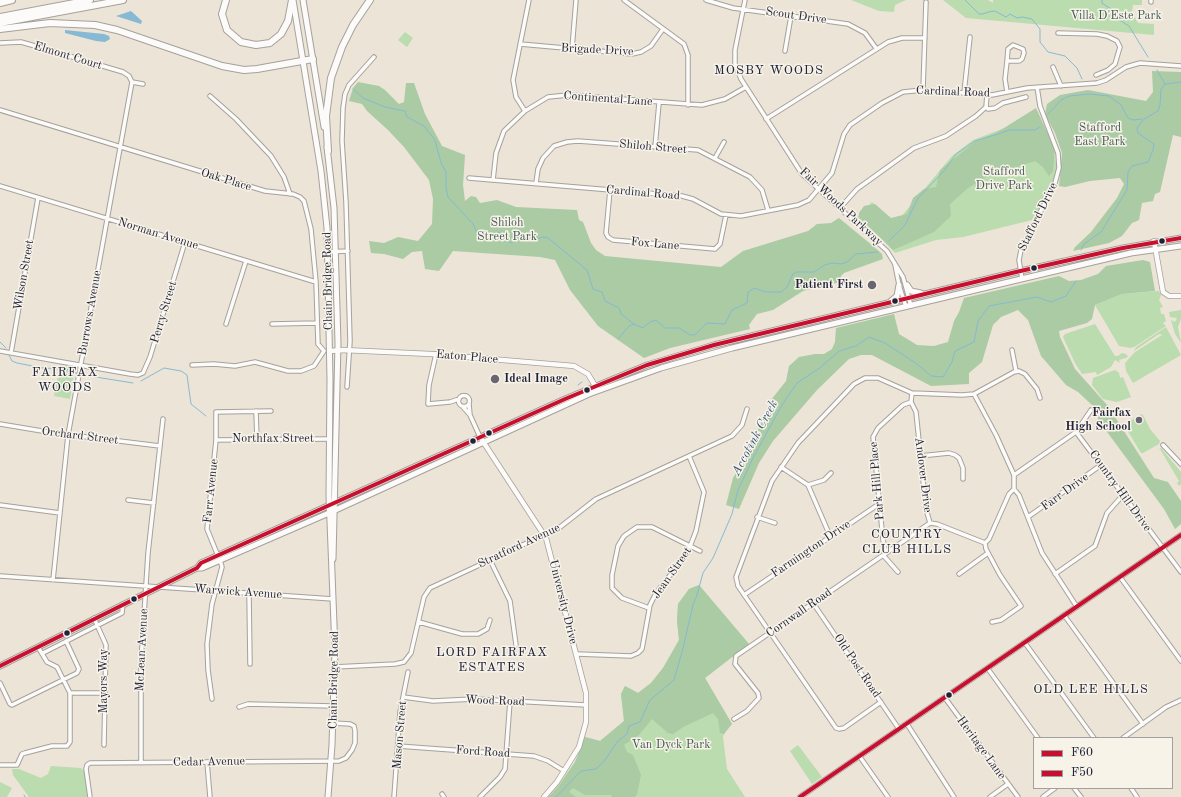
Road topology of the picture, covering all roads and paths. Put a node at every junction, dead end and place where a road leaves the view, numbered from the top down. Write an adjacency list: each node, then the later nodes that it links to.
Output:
1 (12, 0): 15 (highway)
2 (80, 0): 16 (highway)
3 (90, 0): 16 (highway)
4 (123, 0): 20 (highway)
5 (226, 0): 6 (highway)
6 (293, 0): 33 (main road, Chain Bridge Road)
7 (303, 0): 32 (main road, Chain Bridge Road)
8 (370, 0): 60 (highway)
9 (529, 0): 27 (street)
10 (576, 0): 29 (street)
11 (624, 0): 22 (street)
12 (706, 0): 17 (street, Scout Drive)
13 (744, 0): 17 (street, Fair Woods Parkway)
14 (926, 2): 25 (street)
15 (0, 3)
16 (58, 6): 19 (highway)
17 (743, 9): 18 (street, Scout Drive); 43 (street, Fair Woods Parkway)
18 (791, 16): 28 (street, Scout Drive); 30 (street)
19 (0, 17)
20 (0, 23)
21 (0, 29): 33 (highway)
22 (663, 29): 29 (street, Brigade Drive); 52 (street)
23 (1058, 33): 35 (street)
24 (970, 37): 47 (street)
25 (925, 38): 28 (street); 45 (street)
26 (0, 42): 40 (street, Elmont Court)
27 (520, 44): 29 (street, Brigade Drive); 55 (street)
28 (876, 48): 56 (street)
29 (572, 49)
30 (786, 51)
31 (374, 57): 79 (street, Chain Bridge Road)
32 (313, 59): 33 (highway); 60 (main road, Chain Bridge Road)
33 (304, 61): 80 (main road, Chain Bridge Road)
34 (1007, 61): 34 (street); 46 (street)
35 (1116, 61): 38 (street); 39 (street)
36 (1181, 66): 38 (street, Cardinal Road)
37 (1053, 67): 42 (street)
38 (1123, 68): 42 (street, Cardinal Road)
39 (1096, 76)
40 (132, 82): 41 (street); 59 (street, Burrows Avenue)
41 (143, 84)
42 (1060, 86): 44 (street, Cardinal Road)
43 (746, 87): 52 (street, Continental Lane); 56 (street, Fair Woods Parkway)
44 (1037, 87): 46 (street, Cardinal Road); 84 (street, Stafford Drive)
45 (923, 90): 47 (street, Cardinal Road); 67 (street, Cardinal Road)
46 (1006, 92): 48 (street, Cardinal Road)
47 (964, 93): 48 (street, Cardinal Road)
48 (987, 95): 53 (street)
49 (210, 96): 68 (street)
50 (1026, 97): 53 (street)
51 (659, 103): 52 (street, Continental Lane); 55 (street, Continental Lane); 58 (street)
52 (688, 105)
53 (986, 107): 70 (street)
54 (0, 110): 59 (street, Oak Place)
55 (525, 111): 63 (street, Continental Lane)
56 (766, 119): 67 (street, Fair Woods Parkway)
57 (724, 142): 61 (street)
58 (655, 147): 61 (street, Shiloh Street); 64 (street, Shiloh Street)
59 (120, 148): 68 (street, Oak Place); 73 (street, Burrows Avenue)
60 (328, 151): 81 (main road, Chain Bridge Road)
61 (715, 158): 71 (street, Shiloh Street)
62 (469, 178): 63 (street, Cardinal Road)
63 (493, 180): 64 (street, Cardinal Road)
64 (536, 183): 66 (street, Cardinal Road)
65 (0, 186): 69 (street, Norman Avenue)
66 (610, 190): 72 (street, Cardinal Road); 72 (street, Fox Lane)
67 (819, 190): 70 (street, Fair Woods Parkway); 71 (street, Cardinal Road)
68 (290, 194): 86 (street, Oak Place)
69 (38, 198): 73 (street, Norman Avenue); 103 (street, Wilson Street)
70 (840, 208): 83 (street, Fair Woods Parkway)
71 (768, 210): 72 (street, Cardinal Road)
72 (726, 215)
73 (107, 219): 75 (street, Norman Avenue); 106 (street, Burrows Avenue)
74 (1181, 238): 76 (main road)
75 (185, 242): 82 (street, Norman Avenue); 106 (street, Perry Street)
76 (1154, 242): 78 (street); 84 (main road)
77 (1181, 246): 78 (main road)
78 (1155, 249): 85 (main road); 90 (street)
79 (348, 251): 81 (street); 99 (street, Chain Bridge Road)
80 (327, 252): 81 (street); 102 (main road, Chain Bridge Road)
81 (336, 252): 98 (main road, Chain Bridge Road)
82 (246, 261): 86 (street, Norman Avenue); 96 (street)
83 (895, 262): 87 (street, Fair Woods Parkway); 88 (street, Fair Woods Parkway)
84 (1020, 271): 85 (street, Stafford Drive); 89 (main road)
85 (1022, 279): 94 (main road)
86 (316, 282): 95 (street, Oak Place)
87 (899, 285): 92 (street, Fair Woods Parkway); 93 (main road)
88 (907, 285): 89 (main road); 91 (street, Fair Woods Parkway)
89 (932, 293): 91 (main road)
90 (1181, 296)
91 (909, 298): 92 (main road); 94 (street, Fair Woods Parkway)
92 (903, 299): 93 (main road); 94 (street, Fair Woods Parkway)
93 (888, 303): 110 (main road)
94 (909, 306): 110 (main road)
95 (318, 323): 97 (street); 102 (street, Oak Place)
96 (226, 324)
97 (272, 324)
98 (338, 350): 99 (street, Eaton Place); 102 (street, Eaton Place); 108 (main road, Chain Bridge Road)
99 (349, 350): 104 (street, Eaton Place); 109 (street, Chain Bridge Road)
100 (1012, 350): 107 (street)
101 (0, 351): 103 (street)
102 (327, 351): 105 (street); 128 (main road, Chain Bridge Road)
103 (11, 353): 106 (street)
104 (436, 354): 110 (street, Eaton Place); 115 (street)
105 (192, 364)
106 (81, 365): 127 (street, Burrows Avenue)
107 (1016, 371): 112 (street); 113 (street)
108 (338, 387): 128 (main road); 147 (main road, Chain Bridge Road)
109 (346, 387)
110 (596, 388): 131 (main road)
111 (912, 394): 112 (street); 116 (street, Andover Drive); 138 (street)
112 (974, 394): 140 (street)
113 (1040, 398)
114 (459, 399): 115 (street); 117 (street); 118 (street)
115 (450, 402): 118 (street)
116 (911, 402): 135 (street, Andover Drive); 148 (street, Park Hill Place)
117 (469, 404): 118 (street); 123 (street, University Drive)
118 (462, 406): 123 (street, University Drive)
119 (747, 409): 134 (street, Stratford Avenue)
120 (1091, 410): 126 (street)
121 (256, 411): 122 (street); 129 (street, Farr Avenue); 130 (street)
122 (271, 411)
123 (470, 415): 131 (street, University Drive)
124 (163, 419): 133 (street, McLean Avenue)
125 (0, 424): 127 (street, Orchard Street)
126 (1076, 432): 137 (street, Country Hill Drive); 140 (street)
127 (68, 435): 133 (street, Orchard Street); 151 (street, Burrows Avenue)
128 (329, 439): 130 (street, Northfax Street); 147 (main road, Chain Bridge Road)
129 (216, 440): 130 (street, Northfax Street); 165 (street, Farr Avenue)
130 (257, 440)
131 (481, 440): 147 (main road); 150 (main road); 156 (street, University Drive)
132 (1163, 445): 136 (street)
133 (160, 446): 146 (street, McLean Avenue)
134 (689, 456): 156 (street, Stratford Avenue); 160 (street, Jean Street)
135 (920, 456): 141 (street); 155 (street, Andover Drive)
136 (1181, 464)
137 (1101, 465): 144 (street, Country Hill Drive); 153 (street, Farr Drive)
138 (781, 467): 142 (street); 152 (street)
139 (831, 473): 142 (street)
140 (1014, 475): 143 (street)
141 (963, 479)
142 (808, 485): 158 (street)
143 (1014, 489): 153 (street); 159 (street)
144 (1123, 495): 161 (street, Country Hill Drive); 170 (street)
145 (128, 500): 146 (street)
146 (154, 503): 174 (street, McLean Avenue)
147 (332, 504): 150 (main road, Chain Bridge Road); 165 (main road)
148 (879, 504): 158 (street, Farmington Drive); 164 (street, Park Hill Place)
149 (0, 505): 151 (street)
150 (332, 512): 165 (main road); 180 (main road, Chain Bridge Road)
151 (60, 513): 173 (street, Burrows Avenue)
152 (757, 517): 154 (street); 179 (street)
153 (1028, 517): 170 (street)
154 (775, 523)
155 (930, 523): 159 (street, Andover Drive); 164 (street, Cornwall Road)
156 (545, 534): 166 (street, Stratford Avenue); 199 (street, University Drive)
157 (1181, 535): 161 (street)
158 (830, 536): 179 (street, Farmington Drive)
159 (985, 543): 163 (street)
160 (691, 547): 162 (street); 186 (street, Jean Street); 186 (street)
161 (1162, 548): 168 (street, Country Hill Drive); 172 (street)
162 (700, 552)
163 (988, 552): 169 (street); 183 (street)
164 (884, 554): 167 (street); 181 (street, Cornwall Road)
165 (219, 558): 175 (main road); 176 (street, Farr Avenue)
166 (490, 560): 190 (street, Stratford Avenue); 196 (street)
167 (898, 572)
168 (1181, 572)
169 (959, 574)
170 (1055, 574): 185 (street)
171 (0, 576): 173 (street, Warwick Avenue)
172 (1120, 577): 185 (street); 200 (street)
173 (53, 580): 174 (street, Warwick Avenue)
174 (146, 586): 175 (street, Warwick Avenue); 177 (street, McLean Avenue)
175 (157, 587): 176 (street, Warwick Avenue); 177 (main road)
176 (215, 591): 178 (street, Warwick Avenue); 212 (street, Farr Avenue)
177 (145, 593): 182 (main road); 235 (street, McLean Avenue)
178 (249, 593): 180 (street, Warwick Avenue); 201 (street)
179 (744, 595): 193 (street)
180 (333, 599): 203 (main road, Chain Bridge Road)
181 (813, 603): 193 (street, Cornwall Road); 215 (street, Old Post Road)
182 (123, 604): 188 (main road); 192 (street)
183 (1021, 606): 184 (street); 191 (street)
184 (1027, 607)
185 (1077, 607): 187 (street)
186 (649, 608): 199 (street, Jean Street)
187 (1064, 616): 195 (street); 222 (street)
188 (94, 618): 192 (street, Mayors Way); 197 (main road)
189 (490, 620): 190 (street)
190 (419, 622): 203 (street, Stratford Avenue)
191 (992, 622)
192 (97, 626): 194 (street); 208 (street, Mayors Way)
193 (770, 633): 219 (street, Cornwall Road); 223 (street)
194 (66, 641): 198 (street); 206 (street)
195 (1025, 643): 204 (street); 227 (street)
196 (516, 645)
197 (38, 647): 198 (street); 202 (main road)
198 (43, 653): 206 (street)
199 (576, 654): 216 (street, University Drive)
200 (1181, 660)
201 (250, 664)
202 (0, 666)
203 (334, 667): 217 (main road, Chain Bridge Road)
204 (988, 669): 211 (street); 226 (street)
205 (408, 672): 210 (street, Mason Street)
206 (63, 680): 207 (street); 209 (street)
207 (0, 683)
208 (104, 692): 209 (street); 229 (street, Mayors Way)
209 (70, 694): 236 (street)
210 (403, 697): 214 (street, Wood Road); 230 (street, Mason Street)
211 (945, 698): 221 (street); 238 (street, Heritage Lane)
212 (212, 699)
213 (1181, 700): 222 (street)
214 (510, 701): 216 (street, Wood Road); 231 (street)
215 (882, 702): 223 (street); 224 (street, Old Post Road)
216 (586, 705): 237 (street, University Drive)
217 (333, 706): 218 (street); 220 (main road, Chain Bridge Road)
218 (239, 707)
219 (734, 719)
220 (333, 722): 233 (main road, Chain Bridge Road); 233 (street, Cedar Avenue)
221 (907, 724): 224 (street); 249 (street)
222 (1143, 724): 228 (street)
223 (839, 730): 225 (street)
224 (899, 730): 232 (street)
225 (838, 734)
226 (1037, 737)
227 (1093, 737)
228 (1124, 737)
229 (104, 745)
230 (398, 746): 231 (street, Ford Road); 244 (street, Mason Street)
231 (507, 753): 237 (street, Ford Road); 245 (street)
232 (860, 757): 247 (street); 248 (street)
233 (331, 760): 234 (street, Cedar Avenue); 243 (main road, Chain Bridge Road)
234 (207, 762): 235 (street, Cedar Avenue); 242 (street)
235 (141, 763): 241 (street, Cedar Avenue)
236 (0, 766)
237 (564, 771): 246 (street, University Drive)
238 (1008, 784): 250 (street); 251 (street, Heritage Lane)
239 (1054, 789): 252 (street)
240 (1075, 789): 253 (street)
241 (90, 797)
242 (210, 797)
243 (328, 797)
244 (394, 797)
245 (480, 797)
246 (544, 797)
247 (800, 797)
248 (888, 797)
249 (954, 797)
250 (990, 797)
251 (1018, 797)
252 (1043, 797)
253 (1081, 797)

